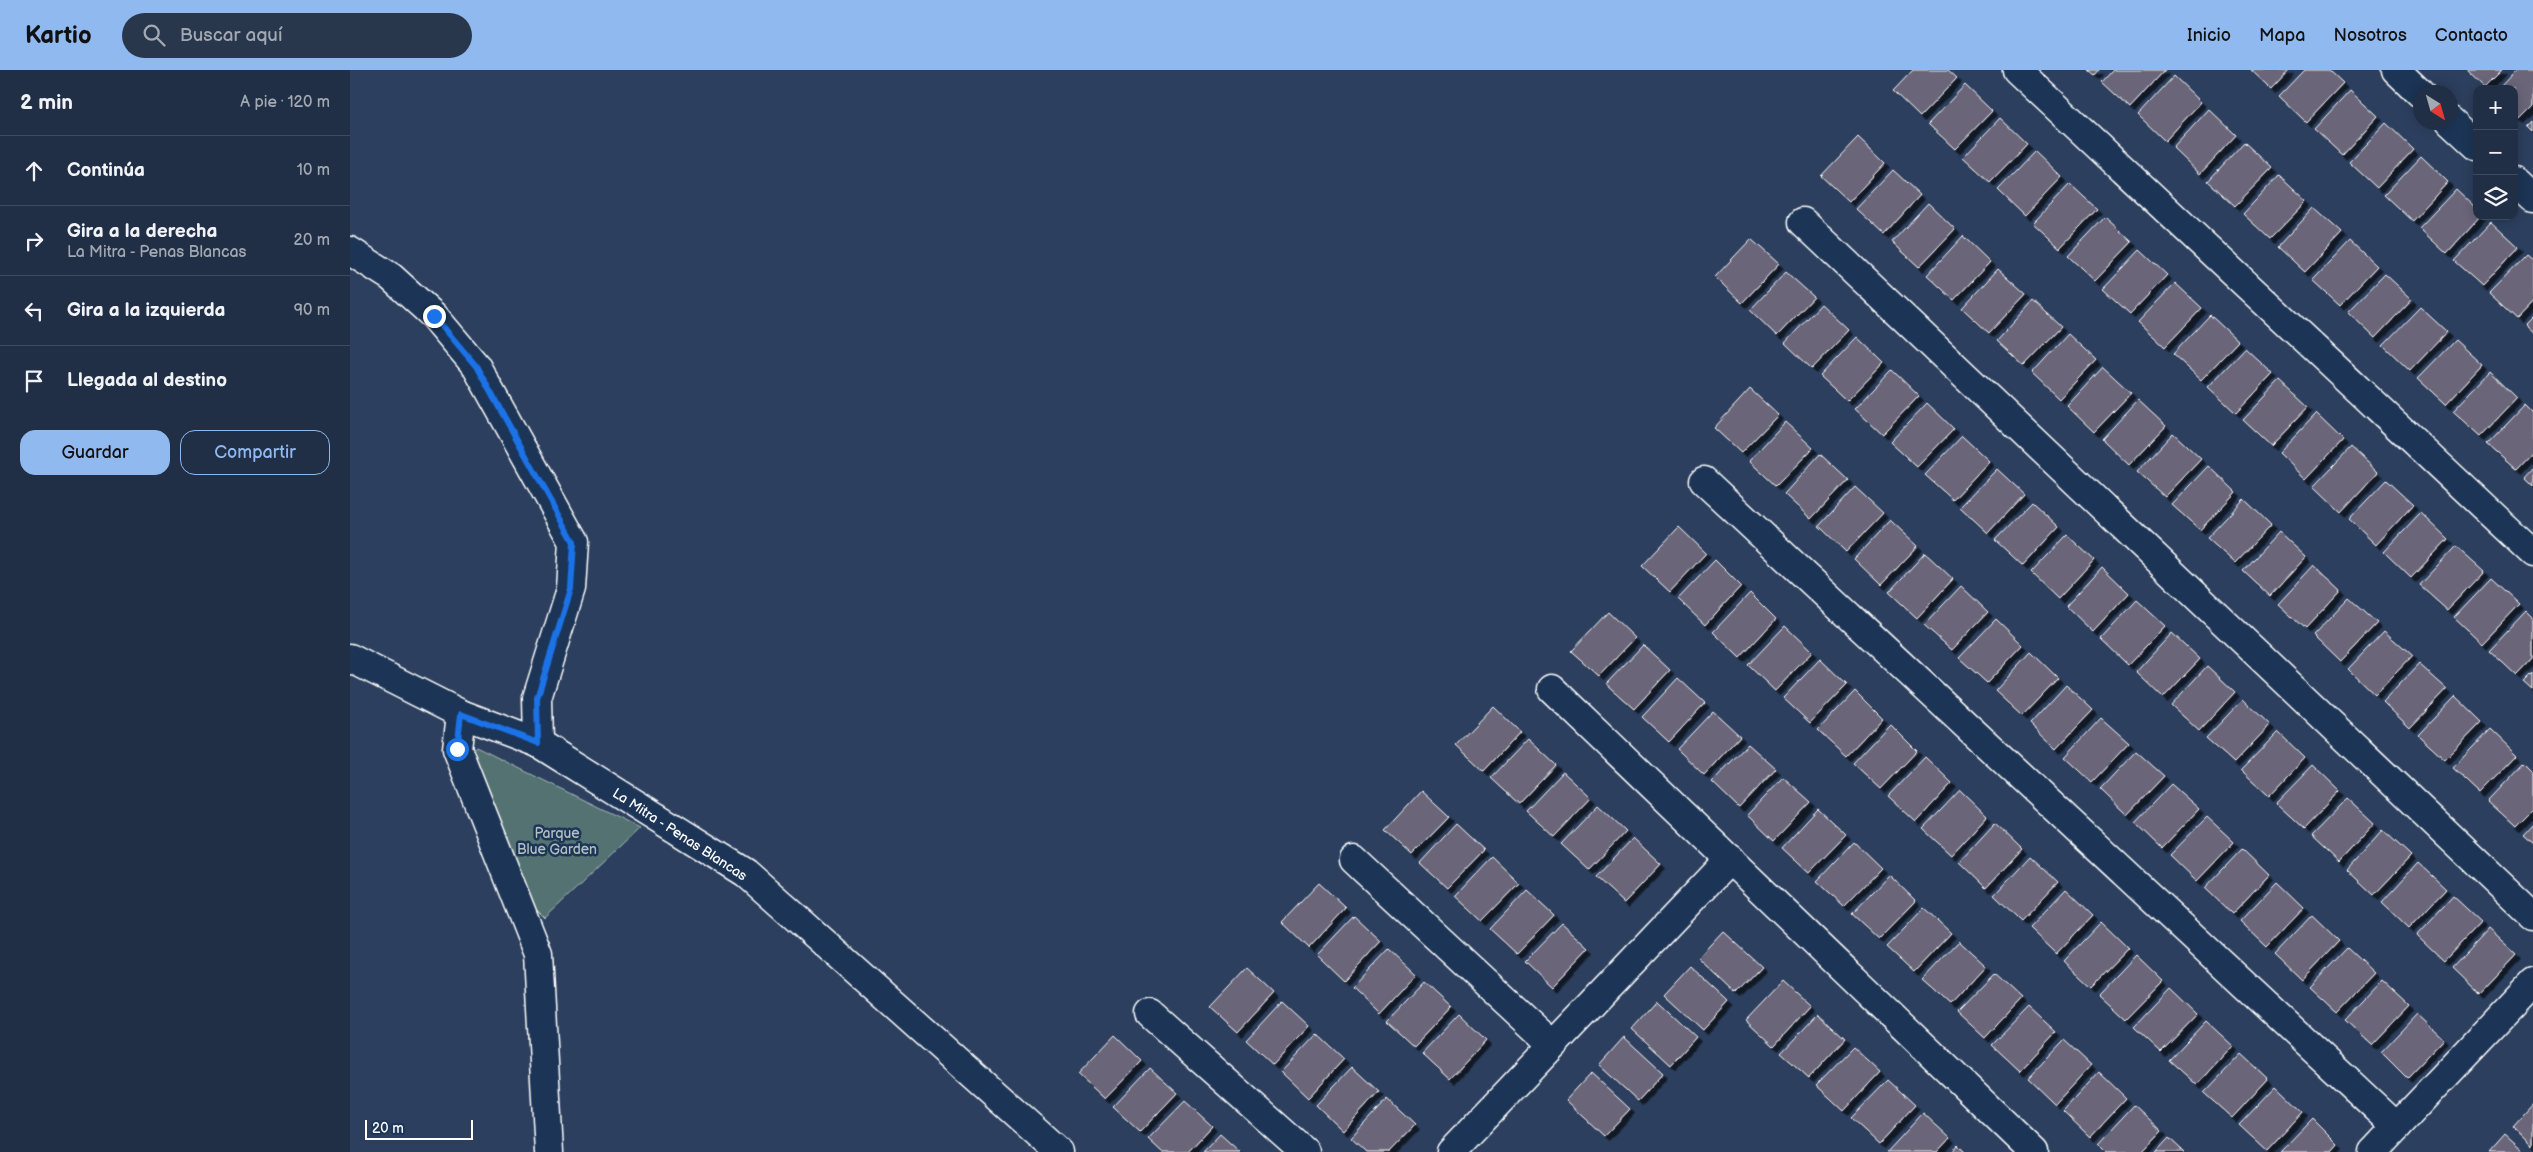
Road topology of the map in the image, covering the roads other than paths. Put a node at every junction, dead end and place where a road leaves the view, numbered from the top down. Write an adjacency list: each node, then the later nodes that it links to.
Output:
1 (2017, 70): 11 (street)
2 (2396, 70): 3 (street)
3 (2413, 86)
4 (2458, 128): 5 (street)
5 (2473, 142)
6 (2518, 185): 7 (street)
7 (2533, 199)
8 (1802, 222): 18 (street)
9 (350, 251): 15 (street)
10 (1704, 481): 22 (street)
11 (2533, 553)
12 (350, 658): 14 (street, La Mitra - Penas Blancas)
13 (1552, 689): 16 (street)
14 (461, 714): 15 (street, La Mitra - Penas Blancas); 23 (street)
15 (538, 743): 24 (street, La Mitra - Penas Blancas)
16 (1730, 859): 21 (street); 27 (street)
17 (1354, 860): 21 (street)
18 (2533, 916)
19 (2533, 982): 22 (street)
20 (1150, 1014): 25 (street)
21 (1553, 1045): 26 (street)
22 (2397, 1127): 28 (street)
23 (549, 1152)
24 (1059, 1152)
25 (1305, 1152)
26 (1451, 1152)
27 (2034, 1152)
28 (2373, 1152)

